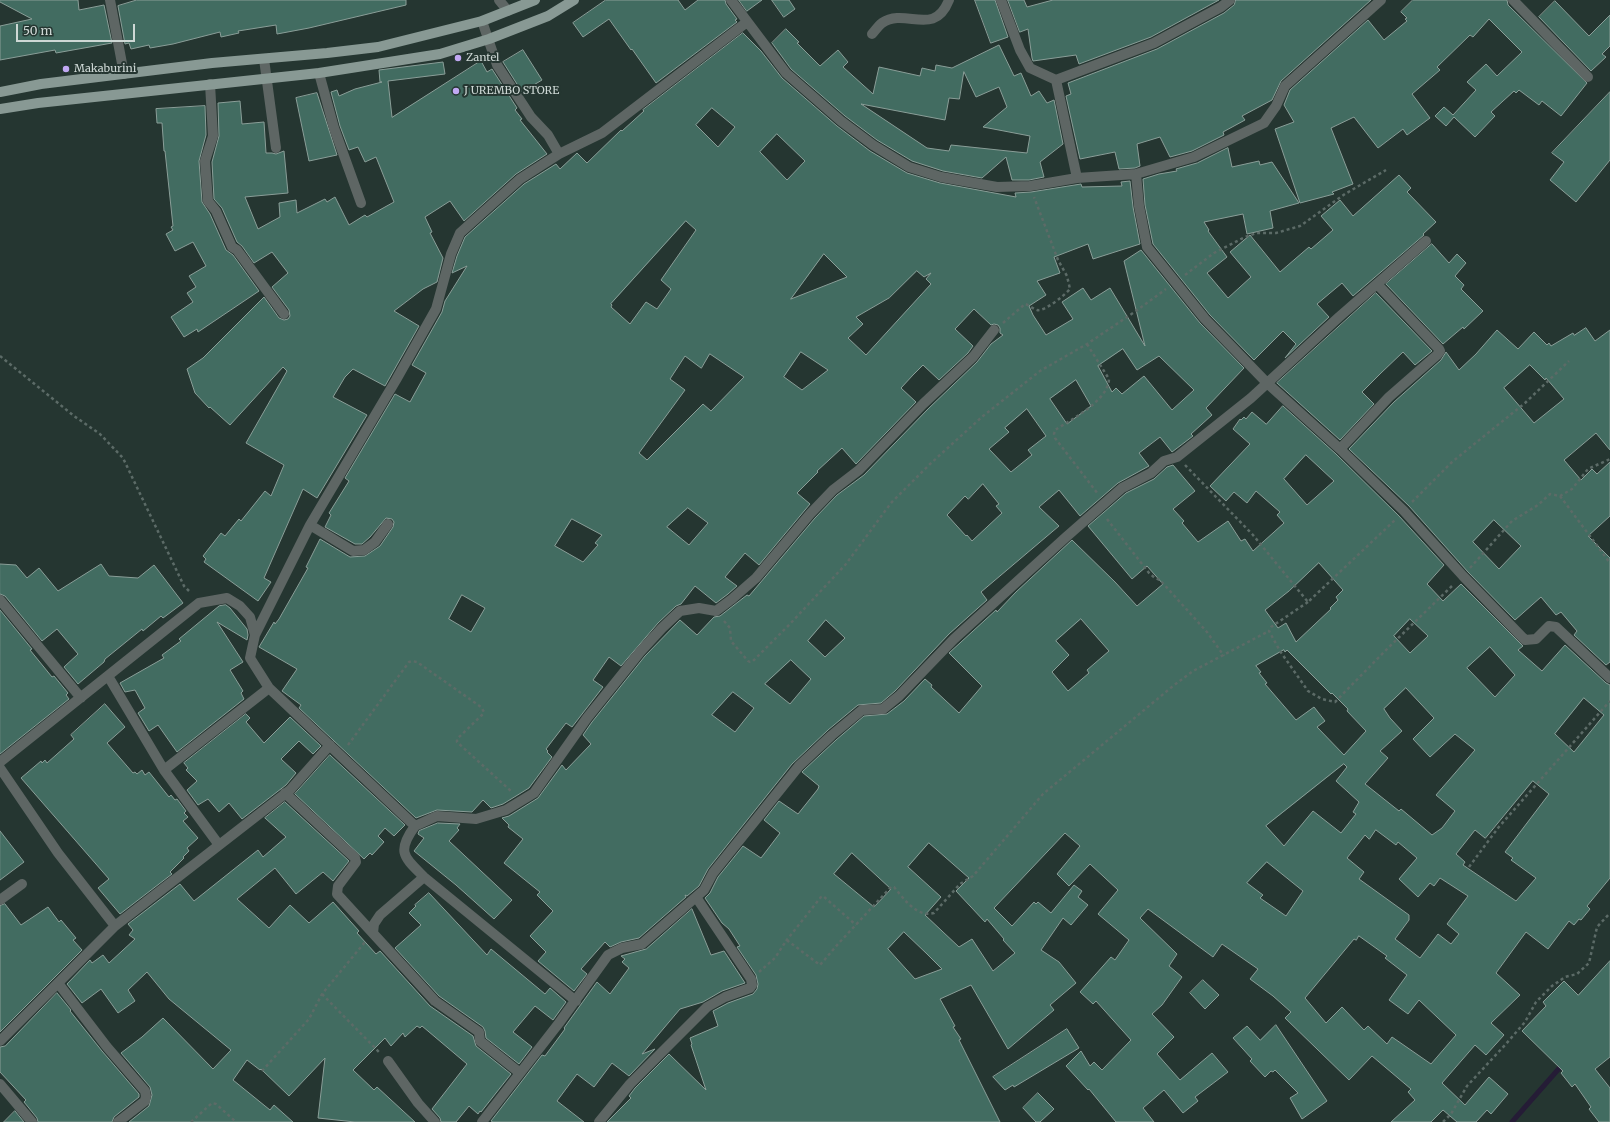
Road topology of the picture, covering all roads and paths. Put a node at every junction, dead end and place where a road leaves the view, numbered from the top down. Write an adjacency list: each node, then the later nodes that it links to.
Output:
1 (110, 0): 18 (street)
2 (499, 0): 11 (street)
3 (535, 0): 11 (main road)
4 (574, 0): 15 (main road)
5 (731, 0): 13 (street)
6 (949, 0): 14 (street)
7 (1001, 0): 21 (street)
8 (1230, 0): 21 (street)
9 (1381, 0): 28 (street)
10 (1513, 0): 19 (street)
11 (508, 11): 12 (main road)
12 (482, 21): 15 (street); 16 (main road)
13 (747, 22): 26 (street); 30 (street)
14 (872, 34)
15 (489, 39): 17 (main road); 26 (street)
16 (264, 58): 18 (main road); 20 (street)
17 (319, 73): 20 (main road); 31 (street)
18 (124, 74): 23 (main road)
19 (1588, 77)
20 (266, 78): 22 (main road); 25 (street)
21 (1056, 80): 29 (street)
22 (210, 84): 24 (main road); 35 (street)
23 (0, 92)
24 (0, 109)
25 (276, 148)
26 (559, 154): 45 (street)
27 (1386, 170): 33 (path)
28 (1136, 174): 29 (street); 33 (street)
29 (1077, 178): 30 (street)
30 (1030, 186): 36 (path)
31 (361, 203)
32 (1426, 241): 34 (street)
33 (1175, 283): 37 (path); 39 (street)
34 (1377, 284): 39 (street); 40 (street)
35 (284, 314)
36 (994, 330): 51 (street)
37 (1087, 344): 43 (path); 51 (path)
38 (0, 356): 49 (path)
39 (1267, 383): 40 (street); 43 (street)
40 (1340, 449): 47 (street)
41 (1610, 459): 42 (path)
42 (1560, 496): 46 (path); 47 (path)
43 (1102, 506): 54 (path); 72 (street)
44 (388, 524): 45 (street)
45 (310, 525): 53 (street)
46 (1610, 563)
47 (1463, 576): 52 (path); 56 (street)
48 (0, 600): 58 (street)
49 (199, 602): 53 (street); 55 (street)
50 (1308, 602): 52 (path)
51 (716, 611): 66 (street)
52 (1270, 632): 54 (path)
53 (254, 635): 57 (street)
54 (1224, 656): 75 (path)
55 (108, 676): 58 (street); 64 (street)
56 (1610, 678)
57 (269, 688): 60 (street); 64 (street)
58 (81, 698): 62 (street)
59 (1610, 701): 69 (path)
60 (330, 745): 61 (street); 65 (street)
61 (341, 755): 66 (path); 67 (street)
62 (0, 762)
63 (0, 768): 76 (street)
64 (164, 770): 68 (street)
65 (285, 793): 68 (street); 77 (street)
66 (522, 800): 67 (street)
67 (415, 826): 70 (street)
68 (219, 845): 76 (street)
69 (1469, 867)
70 (424, 877): 77 (street); 82 (street)
71 (22, 884): 73 (street)
72 (696, 897): 79 (street); 82 (street)
73 (0, 900)
74 (1610, 913): 95 (path)
75 (856, 925): 78 (path); 78 (path)
76 (115, 926): 80 (street)
77 (373, 933): 81 (path); 86 (street)
78 (786, 941): 79 (path)
79 (751, 979): 94 (street)
80 (58, 983): 83 (street); 89 (street)
81 (322, 994): 84 (path); 85 (path)
82 (576, 1000): 86 (street)
83 (0, 1041)
84 (388, 1061): 92 (street)
85 (262, 1072)
86 (520, 1073): 93 (street)
87 (0, 1084): 88 (street)
88 (32, 1122)
89 (118, 1122)
90 (191, 1122): 91 (path)
91 (236, 1122)
92 (435, 1122)
93 (482, 1122)
94 (599, 1122)
95 (1444, 1122)

